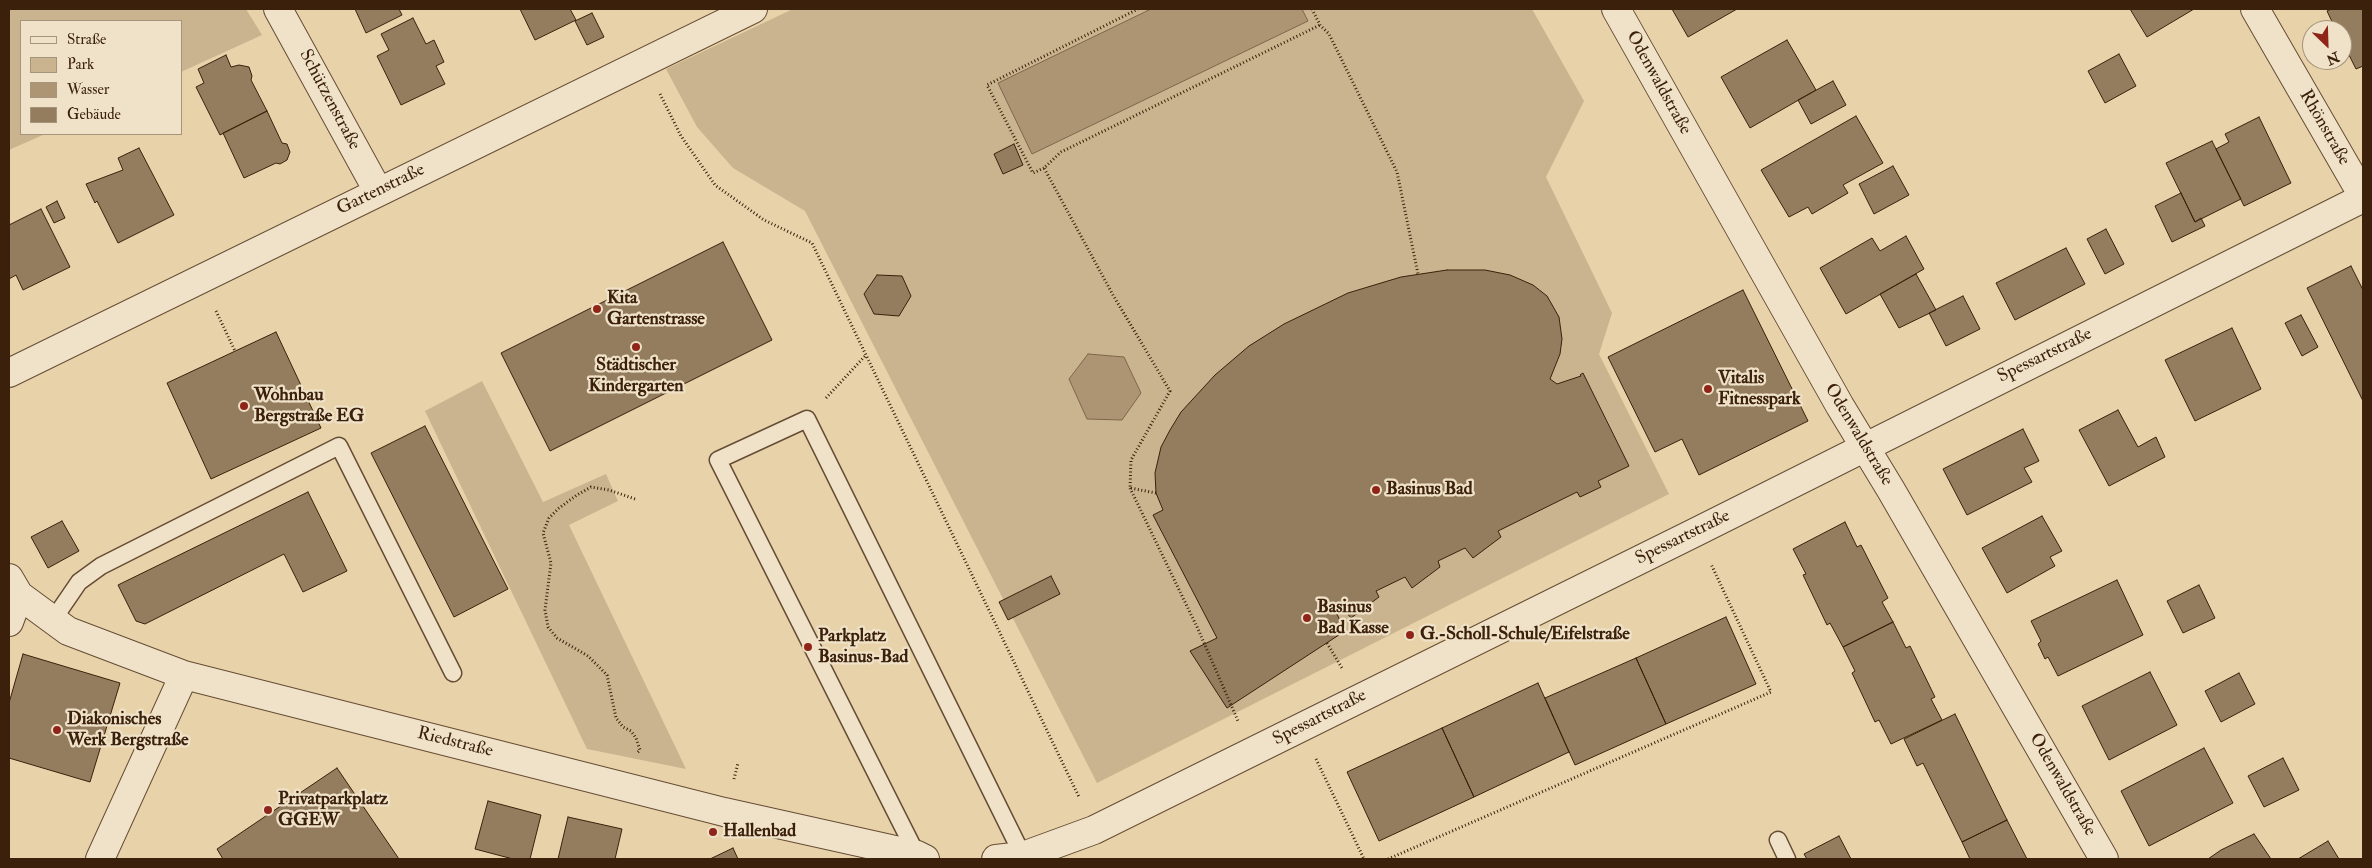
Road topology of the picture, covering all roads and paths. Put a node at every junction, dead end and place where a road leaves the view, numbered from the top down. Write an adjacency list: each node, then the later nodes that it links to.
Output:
1 (278, 9): 11 (street, Schützenstraße)
2 (754, 9): 7 (street, Gartenstraße)
3 (1138, 9): 10 (path)
4 (1312, 9): 8 (path)
5 (1616, 9): 19 (street, Odenwaldstraße)
6 (2255, 9): 12 (street, Rhönstraße)
7 (721, 16): 9 (street, Gartenstraße)
8 (1320, 25): 10 (path); 13 (path)
9 (644, 62): 11 (street, Gartenstraße); 16 (path)
10 (1044, 168): 20 (path)
11 (378, 191): 17 (street, Gartenstraße)
12 (2363, 197): 19 (street, Spessartstraße)
13 (1418, 274)
14 (214, 306): 15 (path)
15 (235, 351)
16 (866, 355): 18 (path); 32 (path)
17 (9, 373)
18 (807, 419): 34 (lane); 35 (lane)
19 (1865, 447): 23 (street, Spessartstraße); 40 (street, Odenwaldstraße)
20 (1130, 488): 21 (path); 30 (path)
21 (1156, 493)
22 (636, 500): 31 (path)
23 (1696, 532): 29 (street, Spessartstraße); 38 (path)
24 (14, 586): 25 (street, Riedstraße); 26 (street)
25 (54, 620): 27 (lane); 28 (street, Riedstraße)
26 (9, 622)
27 (453, 673)
28 (184, 675): 31 (street, Riedstraße); 36 (street)
29 (1301, 727): 30 (street, Spessartstraße); 37 (path)
30 (1252, 752): 32 (street, Spessartstraße)
31 (616, 784): 34 (street, Riedstraße)
32 (1094, 830): 35 (street, Spessartstraße)
33 (1778, 840): 39 (lane)
34 (921, 857)
35 (1009, 858)
36 (100, 859)
37 (1364, 859)
38 (1388, 859)
39 (1787, 859)
40 (2104, 859)

